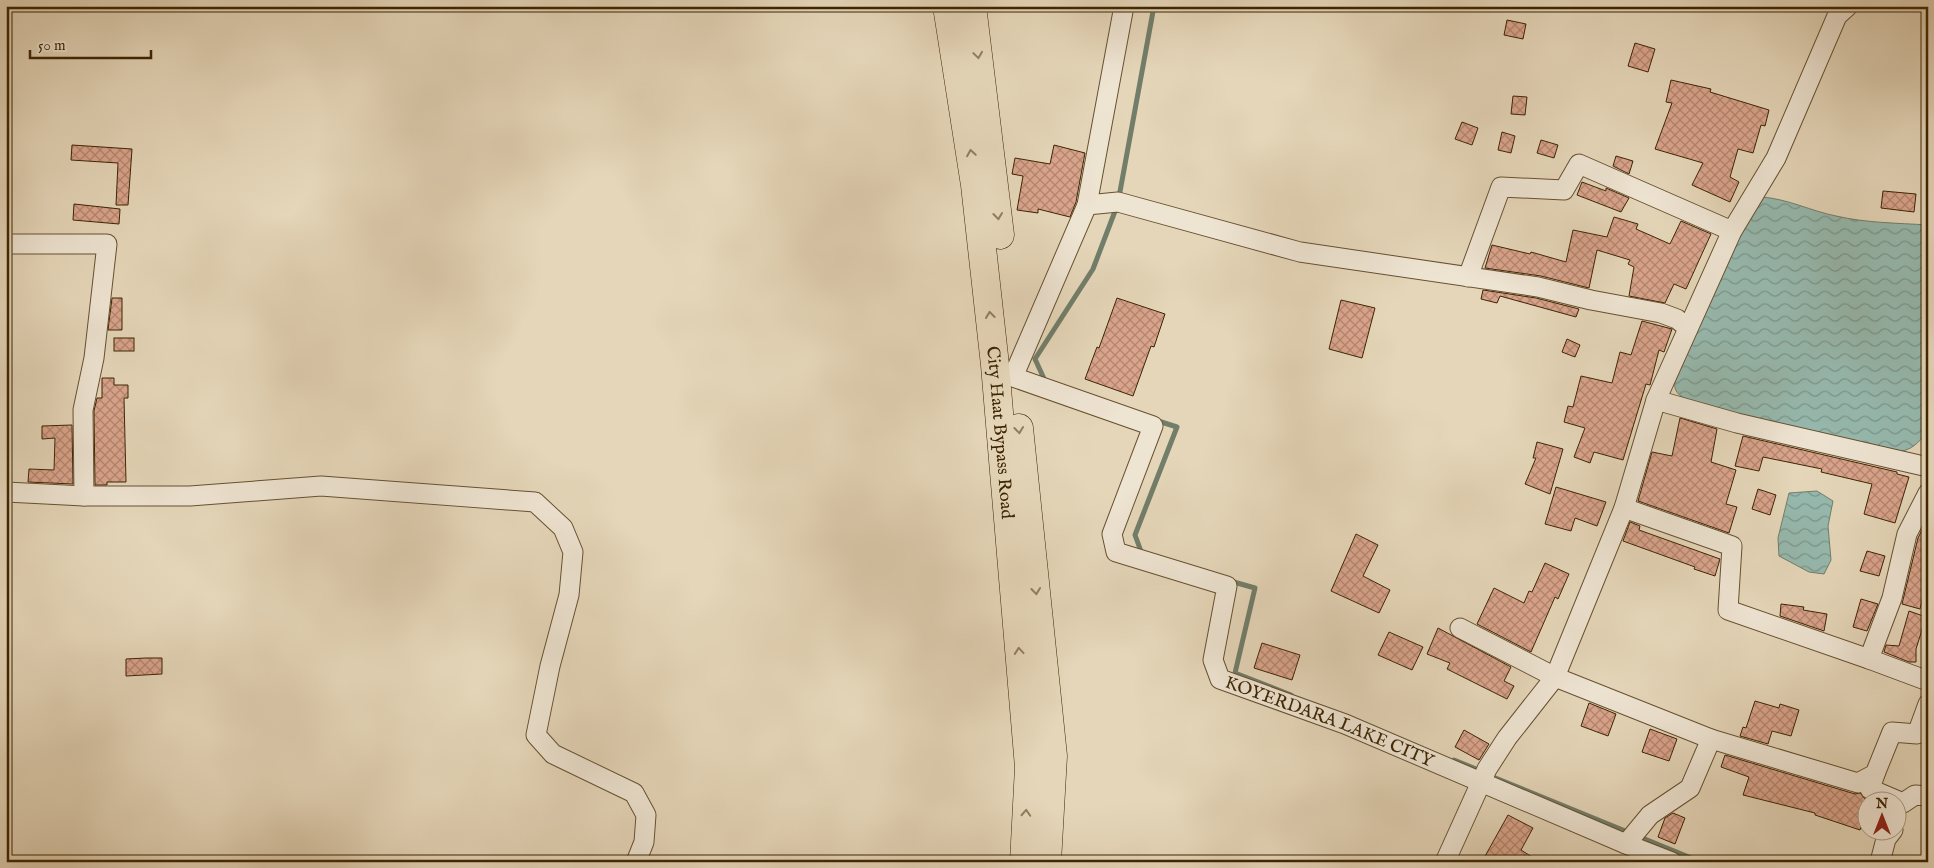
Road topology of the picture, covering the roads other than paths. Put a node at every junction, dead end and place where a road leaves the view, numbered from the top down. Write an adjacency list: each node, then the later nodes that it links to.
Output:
1 (948, 6): 31 (main road, City Haat Bypass Road, one-way to 1)
2 (972, 6): 10 (main road, City Haat Bypass Road, one-way to 10)
3 (1124, 6): 5 (street)
4 (1848, 6): 6 (street)
5 (1088, 205): 8 (street); 10 (street)
6 (1732, 231): 8 (street); 9 (street)
7 (6, 244): 15 (street)
8 (1468, 277): 9 (street)
9 (1688, 328): 11 (street)
10 (1013, 377): 24 (street, KOYERDARA LAKE CITY); 32 (main road, City Haat Bypass Road, one-way to 32)
11 (1656, 400): 12 (street); 16 (street)
12 (1928, 467)
13 (6, 492): 15 (street)
14 (1928, 493): 18 (street)
15 (84, 496): 30 (street)
16 (1624, 508): 18 (street); 19 (street)
17 (1460, 628): 19 (street)
18 (1870, 659): 20 (street)
19 (1555, 677): 22 (street); 24 (street)
20 (1928, 681)
21 (1928, 704): 23 (street)
22 (1711, 740): 23 (street); 29 (street)
23 (1875, 774): 25 (street)
24 (1483, 777): 29 (street, KOYERDARA LAKE CITY); 33 (street)
25 (1872, 790)
26 (1928, 796): 27 (street)
27 (1906, 802)
28 (1886, 840): 35 (street)
29 (1626, 844): 34 (street, KOYERDARA LAKE CITY)
30 (636, 862)
31 (1024, 862)
32 (1047, 862)
33 (1445, 862)
34 (1672, 862)
35 (1880, 862)

